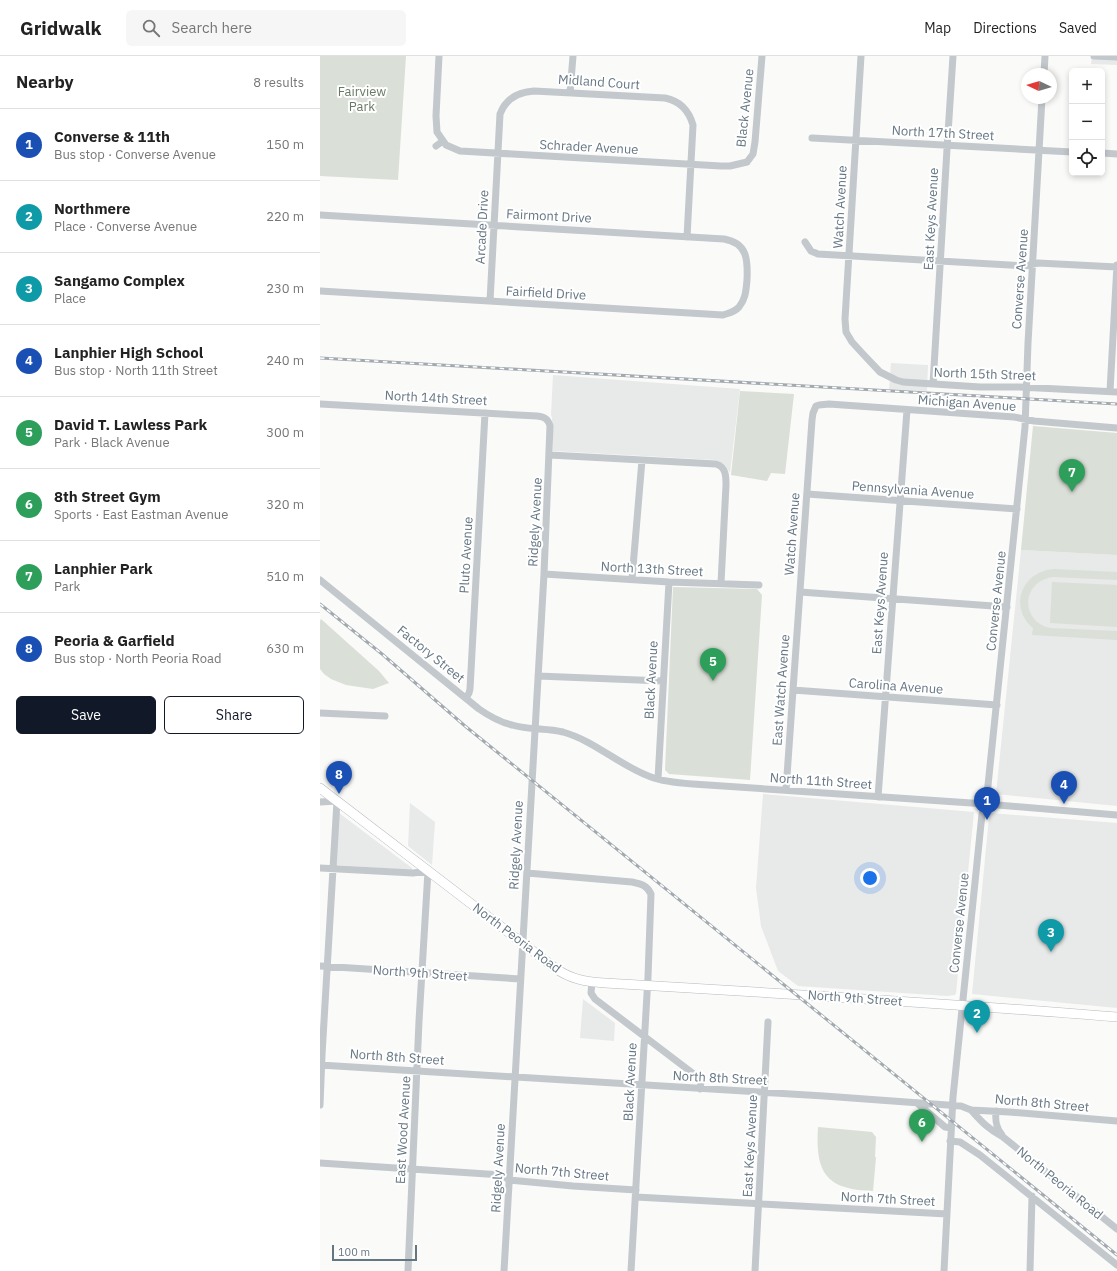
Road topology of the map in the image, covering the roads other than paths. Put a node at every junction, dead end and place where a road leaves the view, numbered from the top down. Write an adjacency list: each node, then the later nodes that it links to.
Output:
1 (439, 56): 14 (street)
2 (573, 56): 10 (street)
3 (762, 56): 22 (street, Black Avenue)
4 (861, 56): 13 (street, Watch Avenue)
5 (953, 56): 15 (street, East Keys Avenue)
6 (1045, 56): 9 (street)
7 (1094, 56): 8 (street)
8 (1117, 57)
9 (1044, 68)
10 (570, 92): 19 (street, Midland Court); 23 (street, Midland Court)
11 (1042, 104): 17 (street, Converse Avenue)
12 (812, 138): 13 (street, North 17th Street)
13 (856, 140): 15 (street, North 17th Street); 28 (street, Watch Avenue)
14 (443, 141): 16 (street); 19 (street, Schrader Avenue)
15 (947, 145): 17 (street, North 17th Street); 29 (street, East Keys Avenue)
16 (436, 146)
17 (1039, 150): 18 (street, North 17th Street); 30 (street, Converse Avenue)
18 (1069, 152)
19 (498, 153): 23 (street, Schrader Avenue); 25 (street, Arcade Drive)
20 (1105, 153): 21 (street)
21 (1117, 154)
22 (749, 164): 23 (street, Schrader Avenue)
23 (692, 165): 26 (street, Midland Court)
24 (320, 215): 25 (street, Fairmont Drive)
25 (493, 225): 26 (street, Fairmont Drive); 34 (street, Arcade Drive)
26 (687, 237): 32 (street, Fairmont Drive)
27 (805, 242): 28 (street)
28 (849, 255): 29 (street); 35 (street, Watch Avenue)
29 (940, 261): 30 (street); 36 (street, East Keys Avenue)
30 (1032, 265): 31 (street); 37 (street, Converse Avenue)
31 (1117, 266): 38 (street)
32 (747, 279): 34 (street, Fairfield Drive)
33 (320, 291): 34 (street, Fairfield Drive)
34 (490, 301)
35 (863, 354): 36 (street, North 15th Street)
36 (933, 384): 37 (street, North 15th Street)
37 (1026, 387): 38 (street, North 15th Street); 43 (street, Converse Avenue)
38 (1113, 391)
39 (320, 404): 42 (street, North 14th Street)
40 (816, 406): 41 (street, Michigan Avenue); 48 (street, Watch Avenue)
41 (907, 410): 43 (street, Michigan Avenue); 49 (street, East Keys Avenue)
42 (485, 413): 44 (street, North 14th Street); 64 (street, Pluto Avenue)
43 (1025, 419): 45 (street, Michigan Avenue); 50 (street, Converse Avenue)
44 (548, 421): 46 (street, Ridgely Avenue)
45 (1117, 428)
46 (550, 454): 47 (street); 51 (street, Ridgely Avenue)
47 (642, 460): 53 (street); 55 (street)
48 (807, 494): 49 (street, Pennsylvania Avenue); 57 (street, Watch Avenue)
49 (900, 501): 50 (street, Pennsylvania Avenue); 58 (street, East Keys Avenue)
50 (1017, 509): 59 (street, Converse Avenue)
51 (544, 574): 53 (street, North 13th Street); 60 (street, Ridgely Avenue)
52 (320, 580): 64 (street, Factory Street)
53 (632, 580): 54 (street, North 13th Street)
54 (669, 582): 55 (street, North 13th Street); 61 (street, Black Avenue)
55 (721, 583): 56 (street, North 13th Street)
56 (759, 585)
57 (800, 592): 58 (street); 62 (street, East Watch Avenue)
58 (892, 598): 59 (street); 63 (street, East Keys Avenue)
59 (1007, 608): 65 (street, Converse Avenue)
60 (538, 676): 61 (street); 68 (street, Ridgely Avenue)
61 (663, 681): 69 (street, Black Avenue)
62 (793, 690): 63 (street, Carolina Avenue); 71 (street, East Watch Avenue)
63 (885, 697): 65 (street, Carolina Avenue); 72 (street, East Keys Avenue)
64 (466, 698): 68 (street, Factory Street)
65 (997, 705): 75 (street, Converse Avenue)
66 (320, 713): 67 (street)
67 (385, 716)
68 (535, 728): 69 (street, North 11th Street); 80 (street, Ridgely Avenue)
69 (658, 779): 71 (street, North 11th Street)
70 (320, 788): 73 (main road, North Peoria Road)
71 (786, 790): 72 (street, North 11th Street)
72 (878, 796): 75 (street, North 11th Street)
73 (337, 801): 74 (street); 78 (street); 79 (main road, North Peoria Road)
74 (320, 802)
75 (986, 804): 76 (street, North 11th Street); 87 (street, Converse Avenue)
76 (1117, 815)
77 (320, 868): 78 (street)
78 (332, 869): 79 (street); 82 (street)
79 (428, 871): 81 (main road, North Peoria Road); 83 (street, East Wood Avenue)
80 (527, 873): 81 (street, Ridgely Avenue); 86 (street, Black Avenue)
81 (522, 943): 84 (street, Ridgely Avenue); 85 (main road, North Peoria Road)
82 (323, 966): 83 (street, North 9th Street); 91 (street)
83 (422, 973): 84 (street, North 9th Street); 92 (street, East Wood Avenue)
84 (520, 979): 93 (street, Ridgely Avenue)
85 (592, 982): 86 (main road, North 9th Street); 90 (street)
86 (647, 985): 87 (main road, North 9th Street); 90 (street, Black Avenue)
87 (962, 1005): 88 (main road, North 9th Street); 99 (street, Converse Avenue)
88 (1117, 1017)
89 (768, 1022): 96 (street, East Keys Avenue)
90 (644, 1036): 94 (street, Black Avenue); 95 (street)
91 (321, 1065): 92 (street, North 8th Street); 98 (street)
92 (417, 1071): 93 (street, North 8th Street); 107 (street, East Wood Avenue)
93 (516, 1077): 94 (street, North 8th Street); 108 (street, Ridgely Avenue)
94 (642, 1085): 95 (street, North 8th Street); 109 (street, Black Avenue)
95 (700, 1089): 96 (street, North 8th Street)
96 (765, 1092): 97 (street, North 8th Street); 111 (street, East Keys Avenue)
97 (917, 1103): 99 (street, North 8th Street); 103 (street)
98 (320, 1105)
99 (953, 1105): 100 (street, North 8th Street); 103 (street, Converse Avenue)
100 (971, 1110): 101 (street, North 8th Street); 104 (street, North Peoria Road)
101 (996, 1111): 102 (street, North 8th Street); 104 (street, North Peoria Road)
102 (1117, 1121)
103 (951, 1128): 105 (street, Converse Avenue)
104 (1003, 1137): 113 (street, North Peoria Road)
105 (950, 1141): 110 (street); 112 (street, Converse Avenue)
106 (320, 1163): 107 (street, North 7th Street)
107 (413, 1169): 108 (street, North 7th Street); 115 (street, East Wood Avenue)
108 (509, 1180): 109 (street, North 7th Street); 116 (street, Ridgely Avenue)
109 (636, 1193): 111 (street, North 7th Street); 117 (street, Black Avenue)
110 (1032, 1196): 114 (street); 120 (street)
111 (759, 1204): 112 (street, North 7th Street); 118 (street, East Keys Avenue)
112 (947, 1214): 119 (street, Converse Avenue)
113 (1117, 1229)
114 (1117, 1265)
115 (408, 1271)
116 (504, 1271)
117 (631, 1271)
118 (755, 1271)
119 (944, 1271)
120 (1030, 1271)

